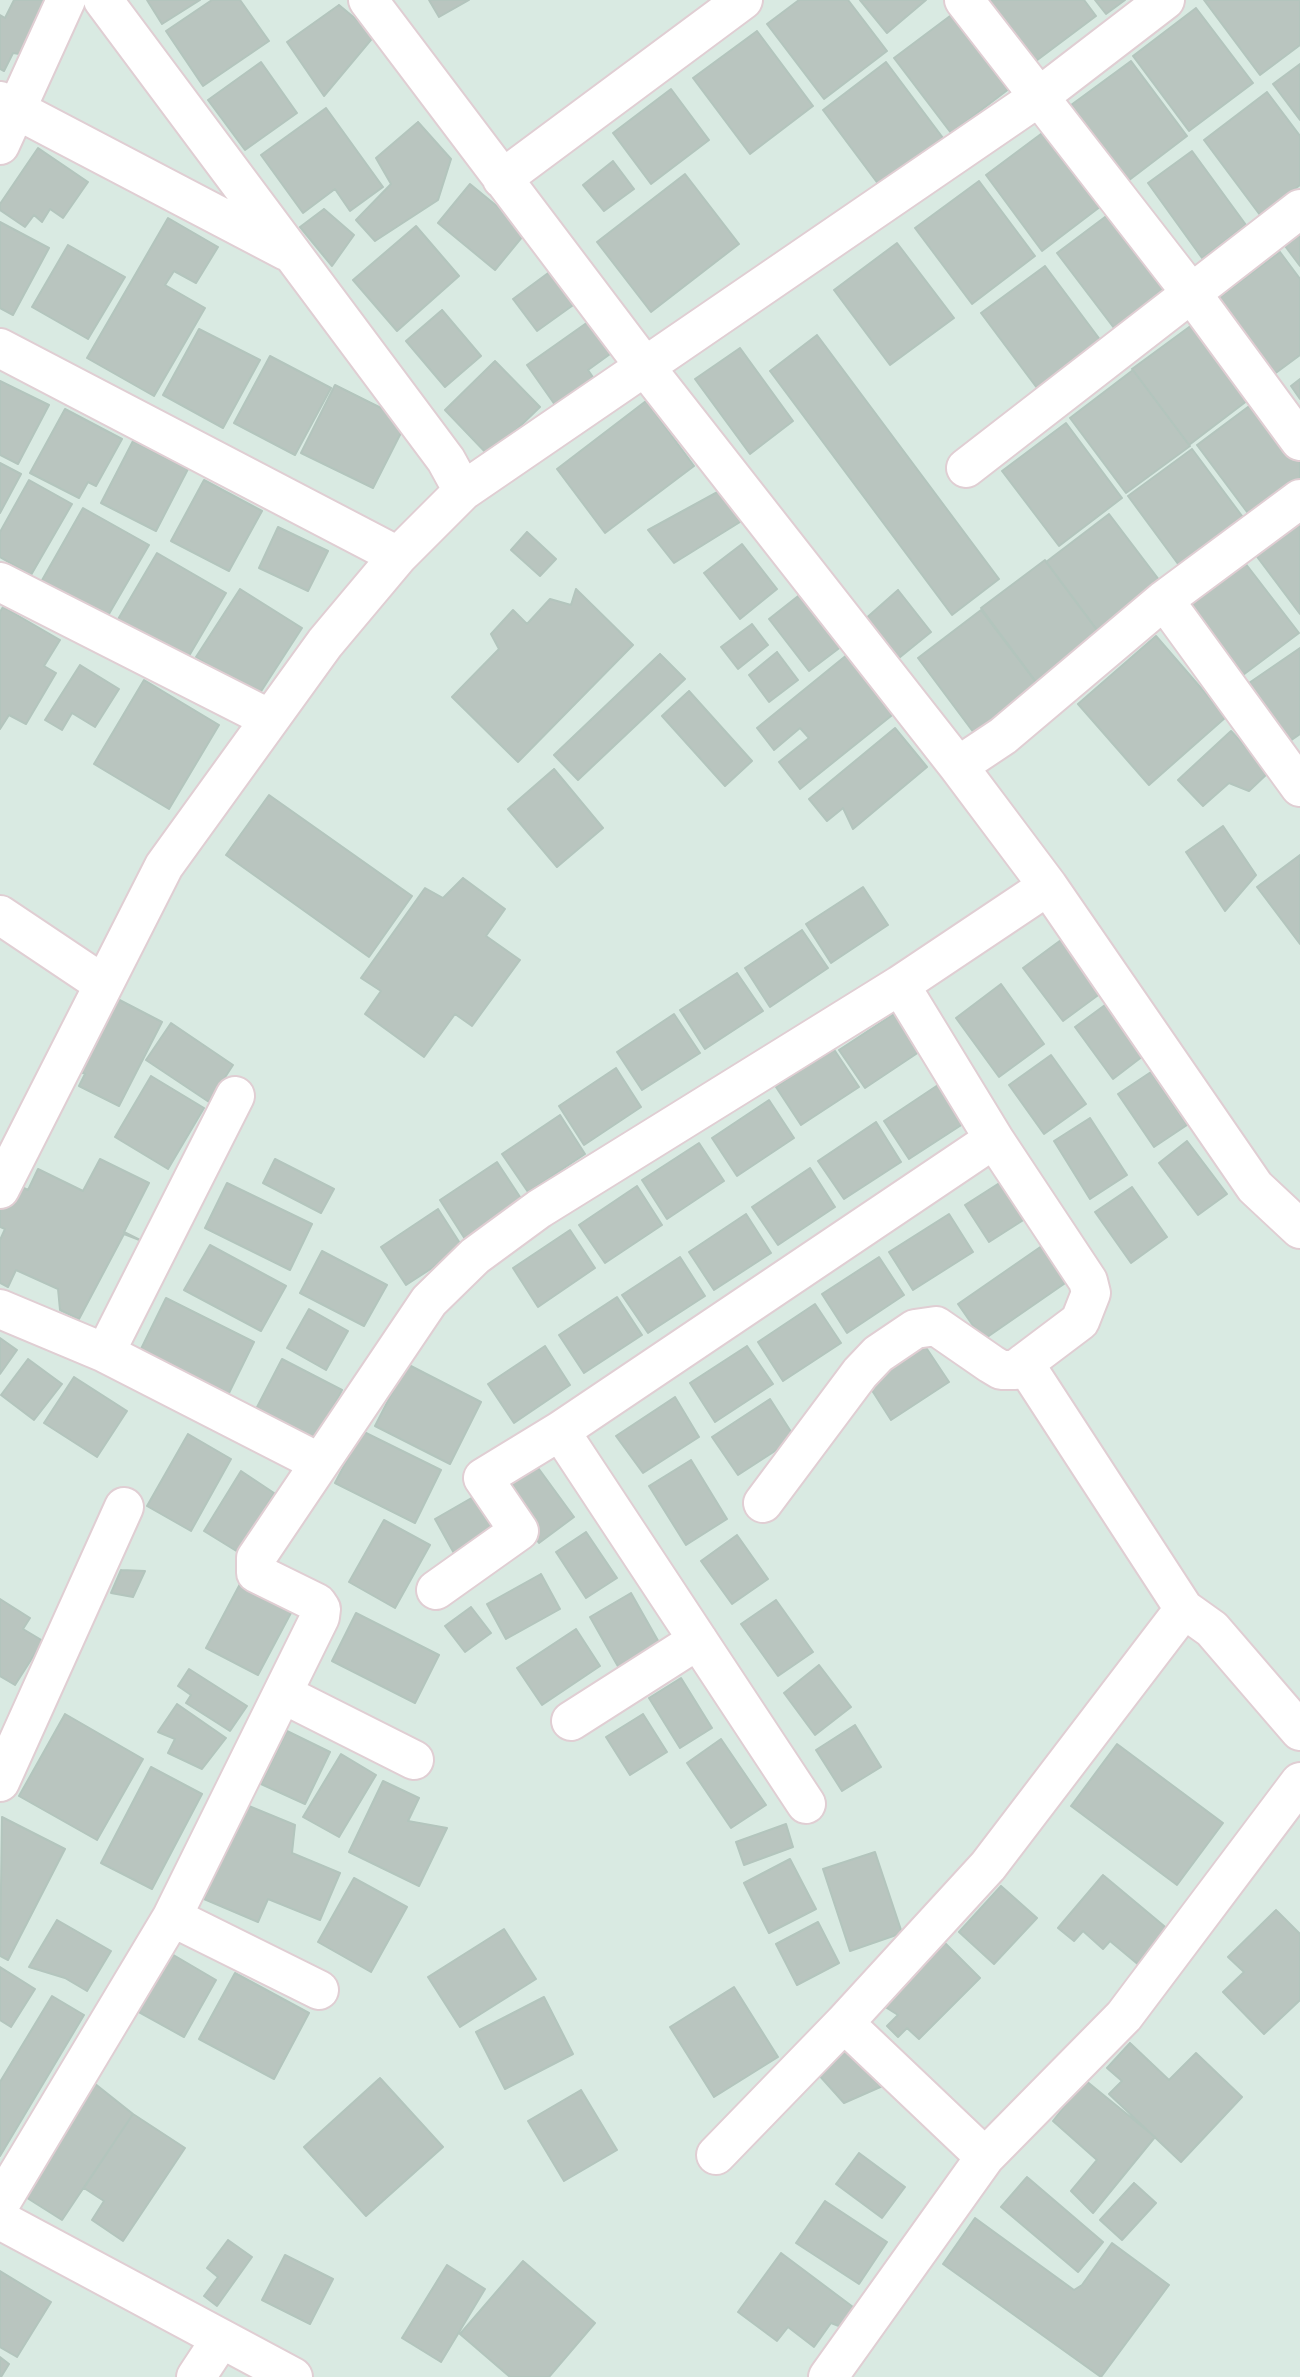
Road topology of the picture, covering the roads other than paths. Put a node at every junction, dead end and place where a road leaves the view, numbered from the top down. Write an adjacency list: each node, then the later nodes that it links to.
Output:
1 (66, 0): 8 (street)
2 (103, 0): 12 (street)
3 (368, 0): 10 (street)
4 (743, 0): 10 (street)
5 (964, 0): 7 (street)
6 (1165, 0): 7 (street)
7 (1040, 96): 13 (street); 15 (street)
8 (9, 106): 9 (street); 12 (street)
9 (0, 145)
10 (502, 179): 15 (street)
11 (1300, 209): 13 (street)
12 (296, 257): 18 (street)
13 (1192, 294): 16 (street); 17 (street)
14 (0, 348): 20 (street)
15 (646, 368): 18 (street); 24 (street)
16 (1300, 441)
17 (966, 468)
18 (463, 491): 20 (street)
19 (1300, 499): 22 (street)
20 (398, 556): 23 (street)
21 (0, 582): 23 (street)
22 (1164, 600): 24 (street); 25 (street)
23 (268, 718): 28 (street)
24 (958, 765): 26 (street)
25 (1296, 772)
26 (1048, 886): 29 (street); 33 (street)
27 (0, 915): 28 (street)
28 (103, 985): 32 (street)
29 (900, 985): 31 (street); 38 (street)
30 (235, 1096): 35 (street)
31 (994, 1139): 36 (street); 37 (street)
32 (0, 1189)
33 (1300, 1229)
34 (0, 1309): 35 (street)
35 (105, 1353): 38 (street)
36 (1024, 1363): 39 (street); 42 (street)
37 (560, 1431): 41 (street); 43 (street)
38 (318, 1462): 44 (street)
39 (763, 1503)
40 (124, 1507): 48 (street)
41 (436, 1590)
42 (1184, 1609): 46 (street); 53 (street)
43 (698, 1640): 45 (street); 50 (street)
44 (283, 1694): 47 (street); 51 (street)
45 (571, 1721)
46 (1300, 1731)
47 (414, 1760)
48 (0, 1782)
49 (1300, 1782): 55 (street)
50 (806, 1804)
51 (172, 1917): 52 (street); 56 (street)
52 (319, 1990)
53 (844, 2023): 54 (street); 55 (street)
54 (716, 2155)
55 (985, 2157): 61 (street)
56 (0, 2204)
57 (0, 2220): 58 (street)
58 (221, 2339): 59 (street); 60 (street)
59 (196, 2377)
60 (293, 2377)
61 (828, 2377)

